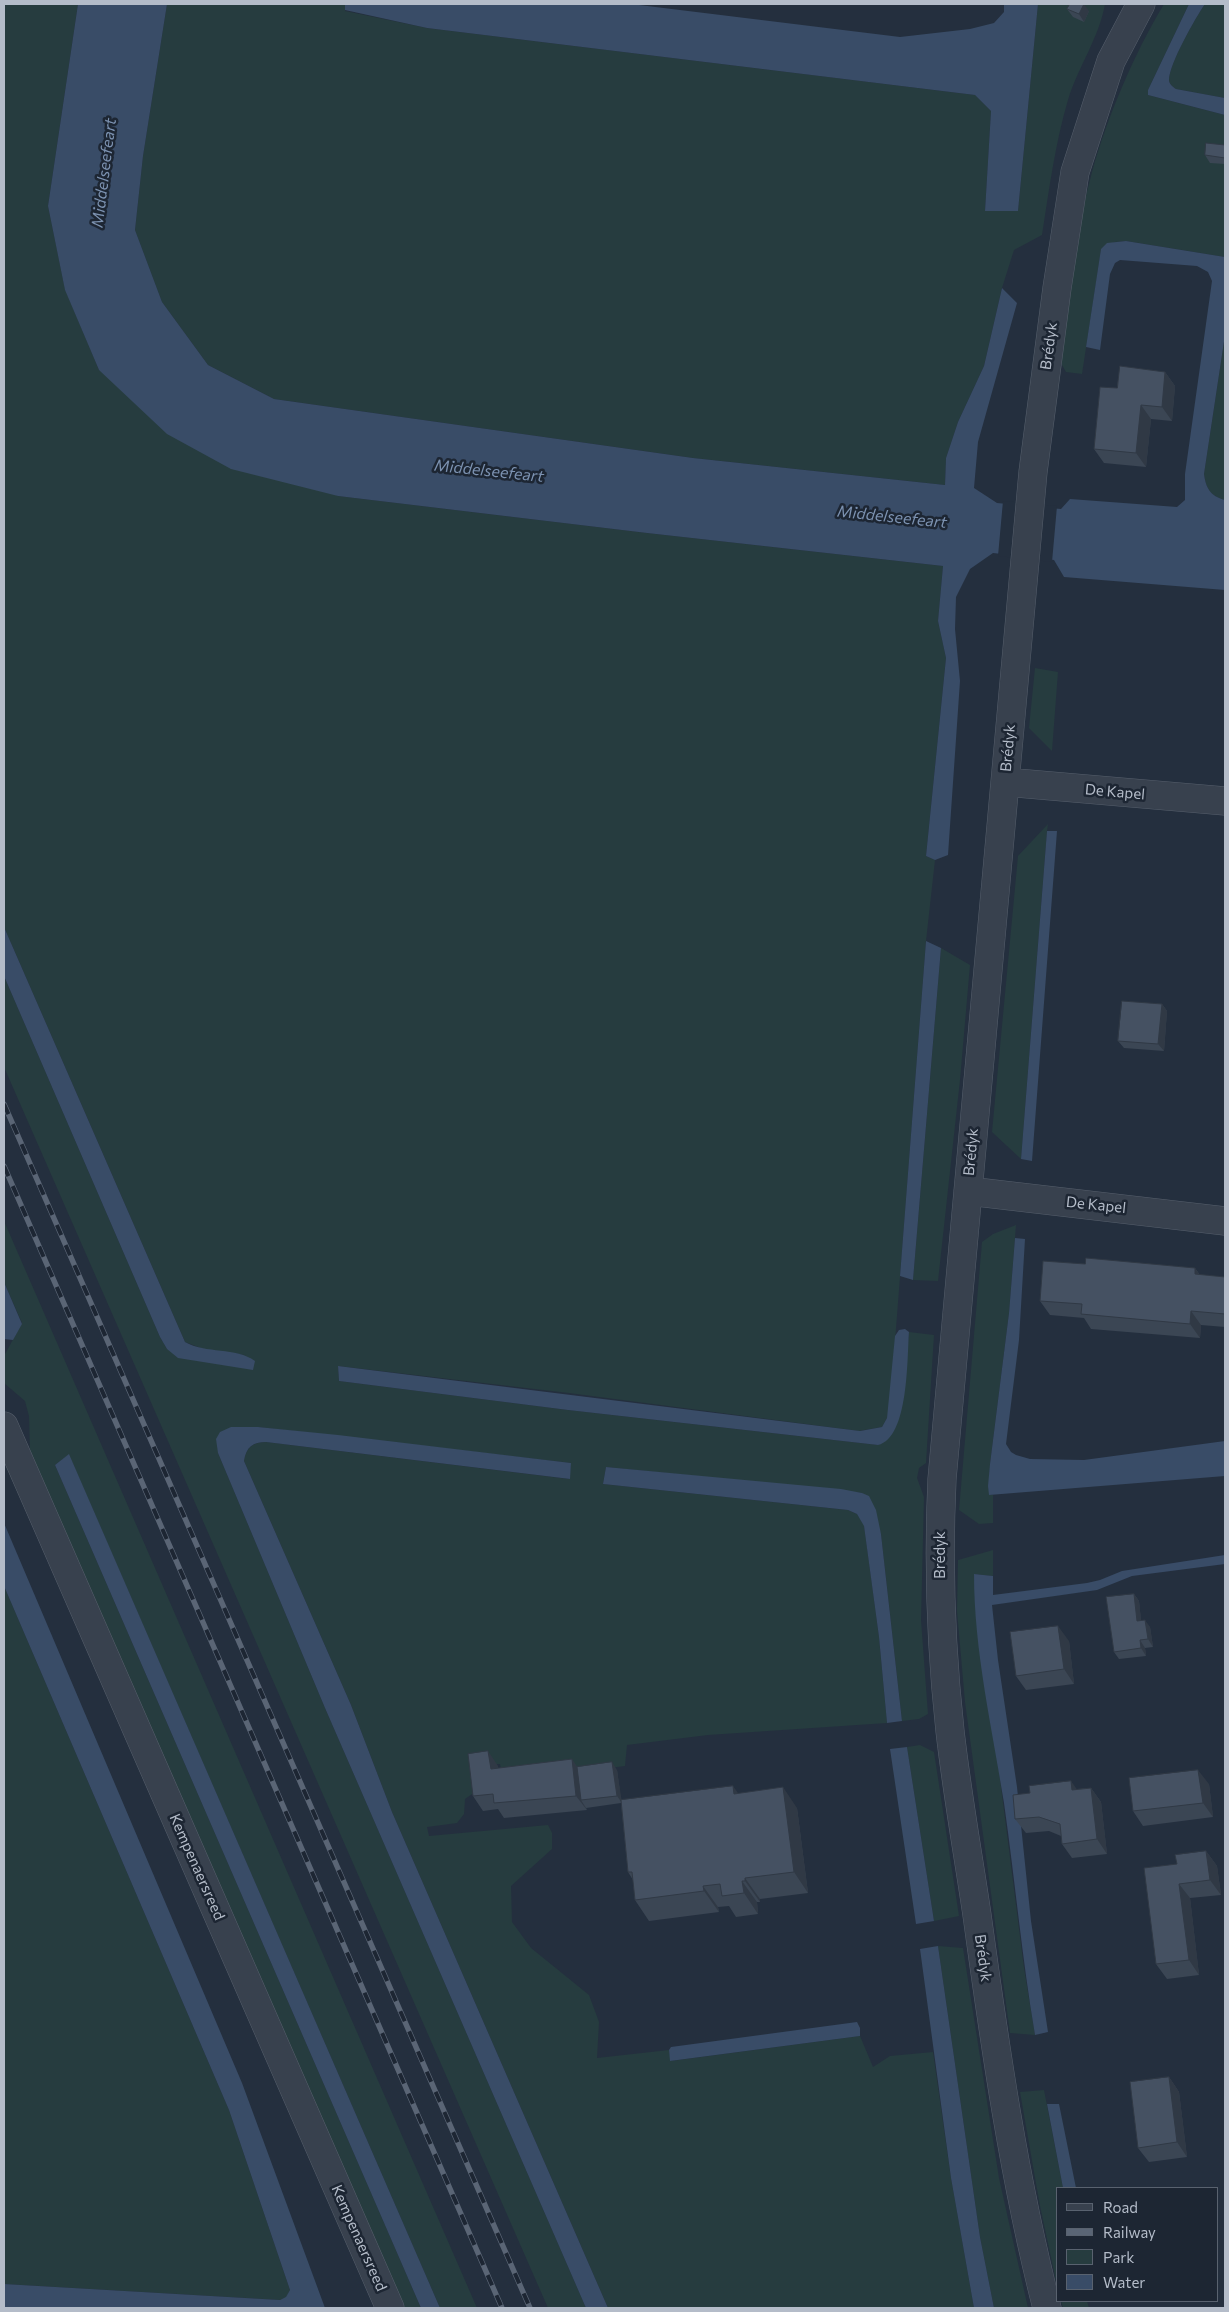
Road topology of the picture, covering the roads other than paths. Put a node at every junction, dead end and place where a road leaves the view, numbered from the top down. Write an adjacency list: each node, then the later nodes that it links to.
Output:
1 (1141, 4): 2 (street, Brédyk)
2 (1005, 782): 3 (street, De Kapel); 4 (street, Brédyk)
3 (1225, 802)
4 (968, 1191): 5 (street, De Kapel); 8 (street, Brédyk)
5 (1225, 1221)
6 (4, 1426): 7 (street, Kempenaersreed)
7 (390, 2308)
8 (1047, 2308)

